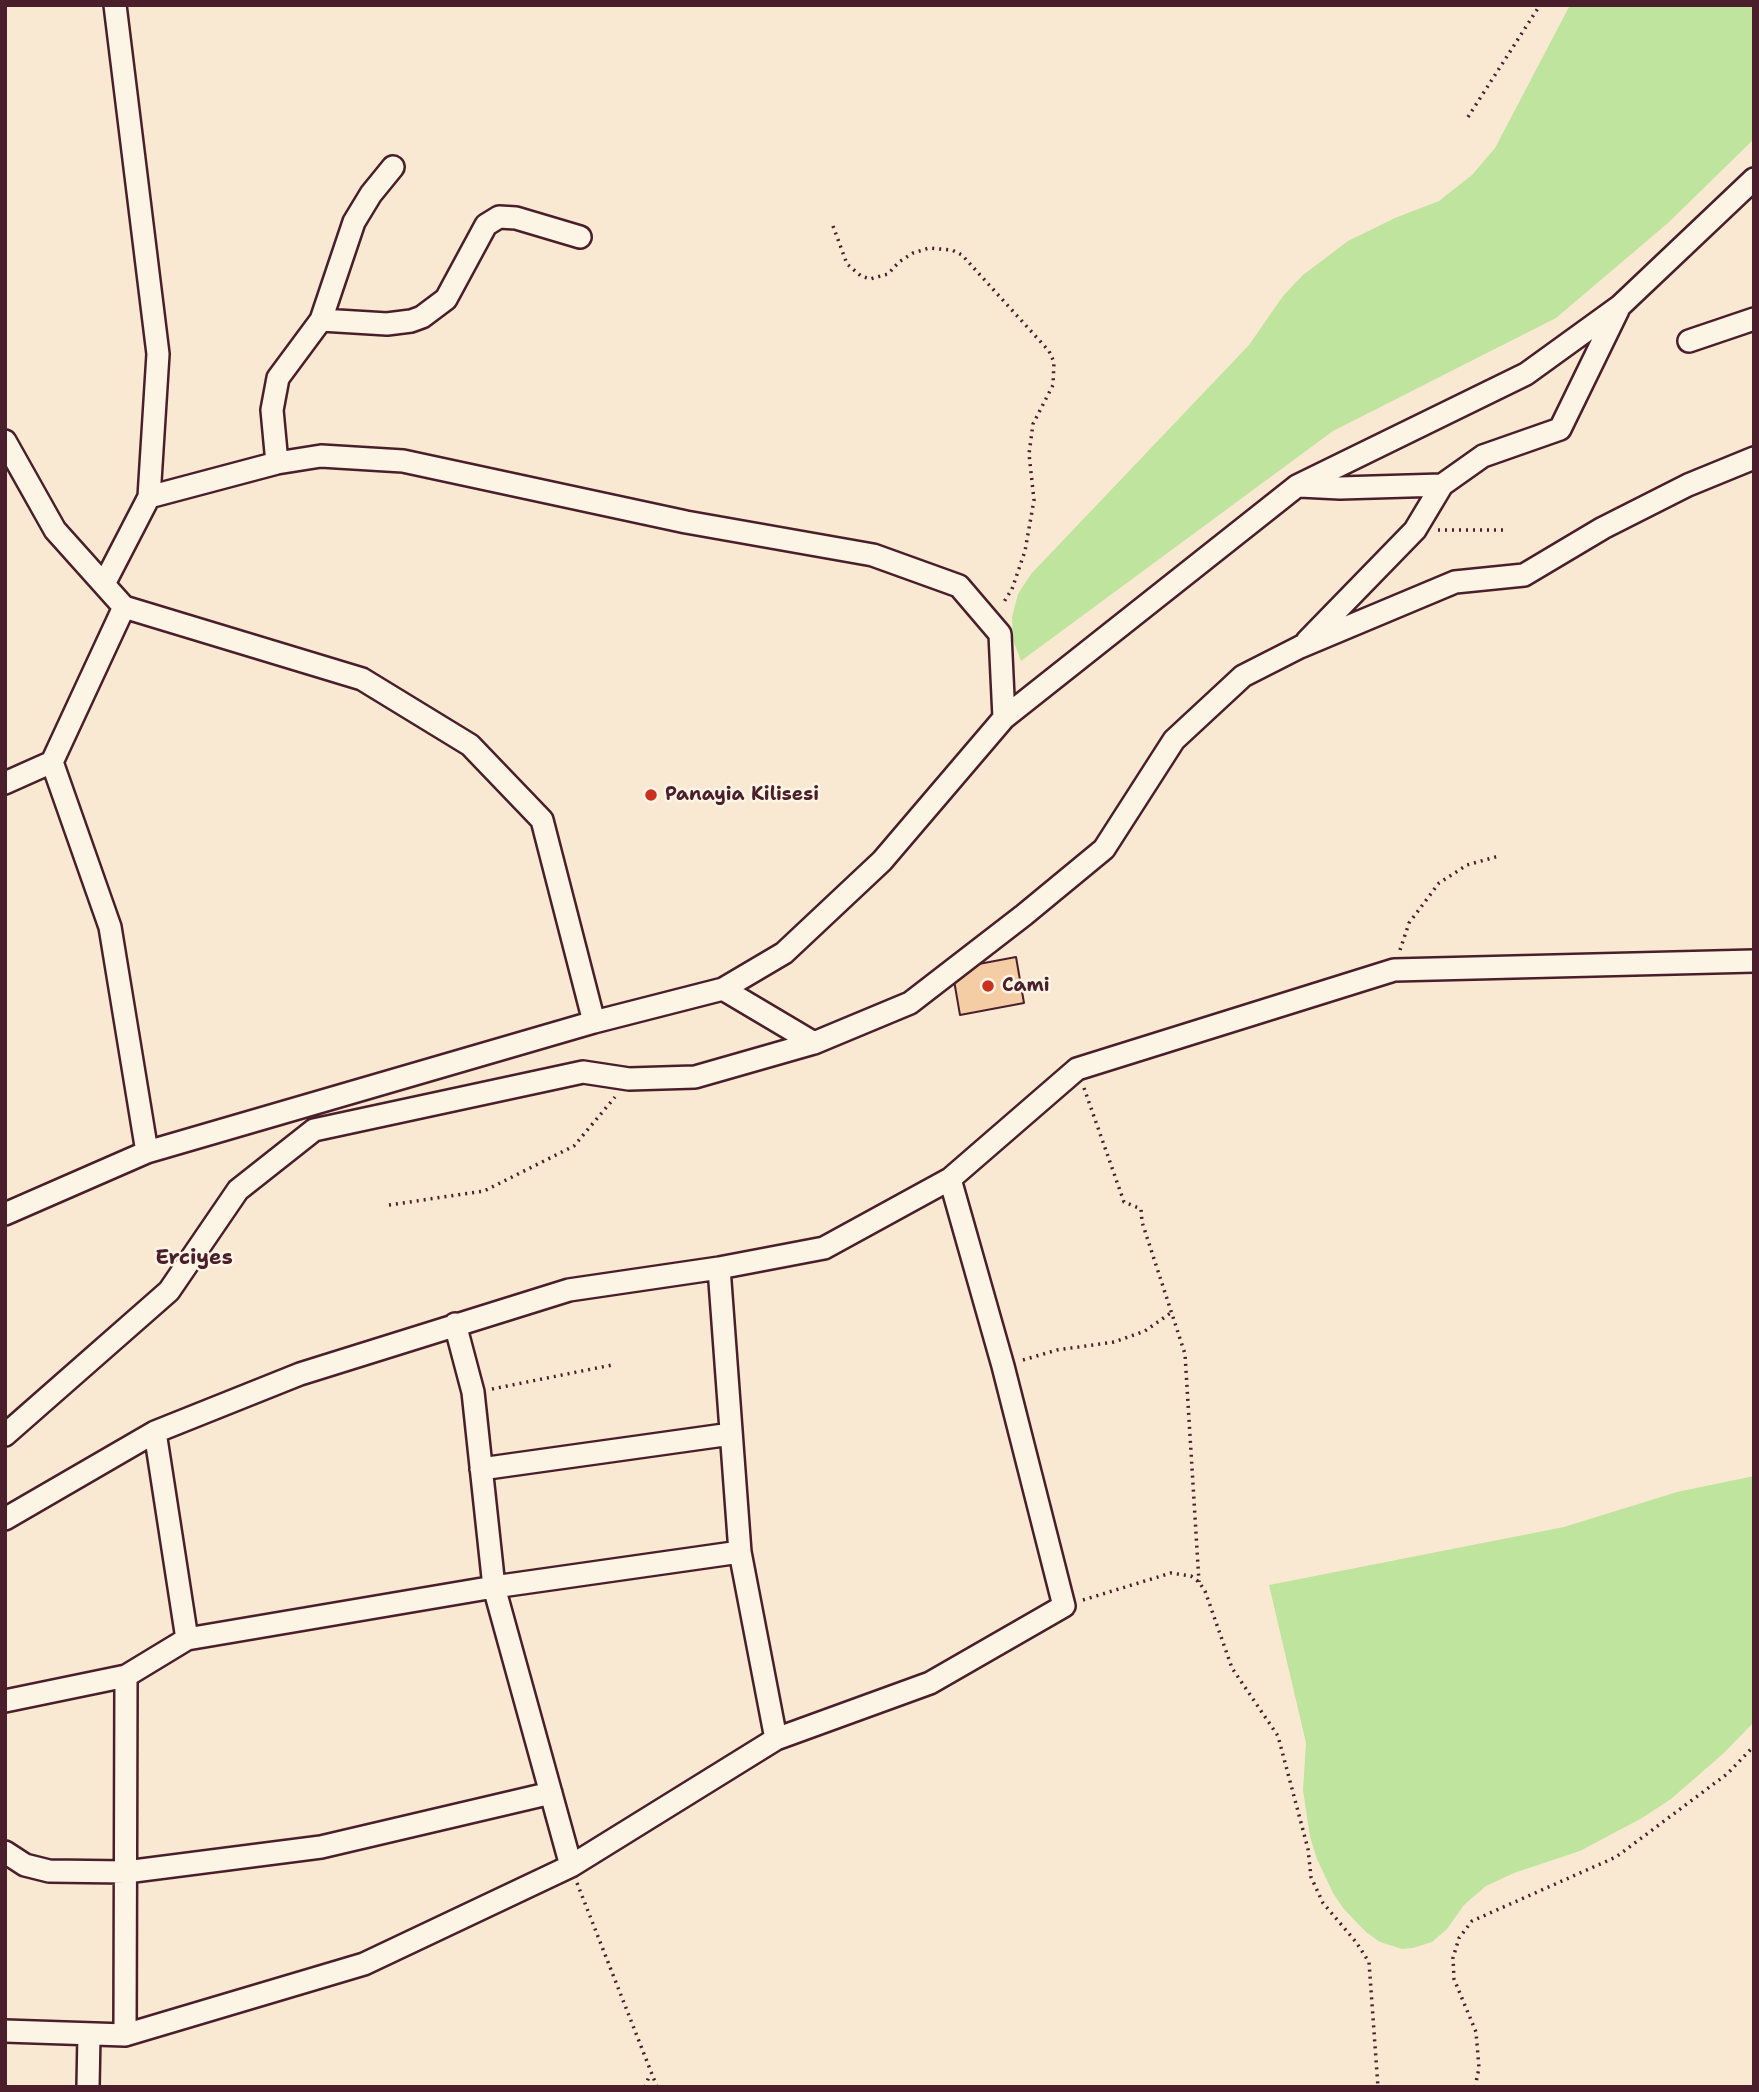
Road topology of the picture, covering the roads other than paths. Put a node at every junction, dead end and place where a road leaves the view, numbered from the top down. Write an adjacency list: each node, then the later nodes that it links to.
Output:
1 (115, 5): 14 (street)
2 (393, 167): 7 (street)
3 (1754, 179): 5 (street)
4 (580, 237): 7 (street)
5 (1620, 306): 12 (street); 13 (street)
6 (1754, 319): 8 (street)
7 (321, 320): 11 (street)
8 (1689, 341)
9 (5, 442): 15 (street)
10 (1754, 458): 17 (street)
11 (277, 463): 14 (street); 18 (street)
12 (1442, 485): 13 (street); 17 (street)
13 (1297, 486): 18 (street)
14 (149, 497): 15 (street)
15 (104, 584): 16 (street)
16 (124, 607): 19 (street); 23 (street)
17 (1300, 647): 24 (street)
18 (1004, 718): 22 (street)
19 (52, 762): 20 (street); 27 (street)
20 (5, 783)
21 (1754, 961): 28 (street)
22 (723, 989): 23 (street); 24 (street)
23 (594, 1022): 25 (street)
24 (814, 1043): 26 (street)
25 (315, 1103): 26 (street); 27 (street)
26 (314, 1130): 34 (street)
27 (147, 1152): 29 (street)
28 (950, 1179): 30 (street); 42 (street)
29 (5, 1214)
30 (719, 1268): 31 (street); 33 (street)
31 (455, 1324): 32 (street); 35 (street)
32 (155, 1432): 36 (street); 39 (street)
33 (731, 1434): 35 (street); 37 (street)
34 (5, 1435)
35 (481, 1469): 38 (street)
36 (5, 1520)
37 (740, 1552): 38 (street); 42 (street)
38 (494, 1587): 39 (street); 43 (street)
39 (187, 1639): 40 (street)
40 (126, 1676): 41 (street); 46 (street)
41 (5, 1701)
42 (776, 1739): 45 (street)
43 (551, 1793): 45 (street); 46 (street)
44 (5, 1852): 46 (street)
45 (571, 1866): 49 (street)
46 (126, 1872): 49 (street)
47 (5, 2031): 48 (street)
48 (89, 2034): 49 (street); 50 (street)
49 (125, 2035)
50 (88, 2087)

